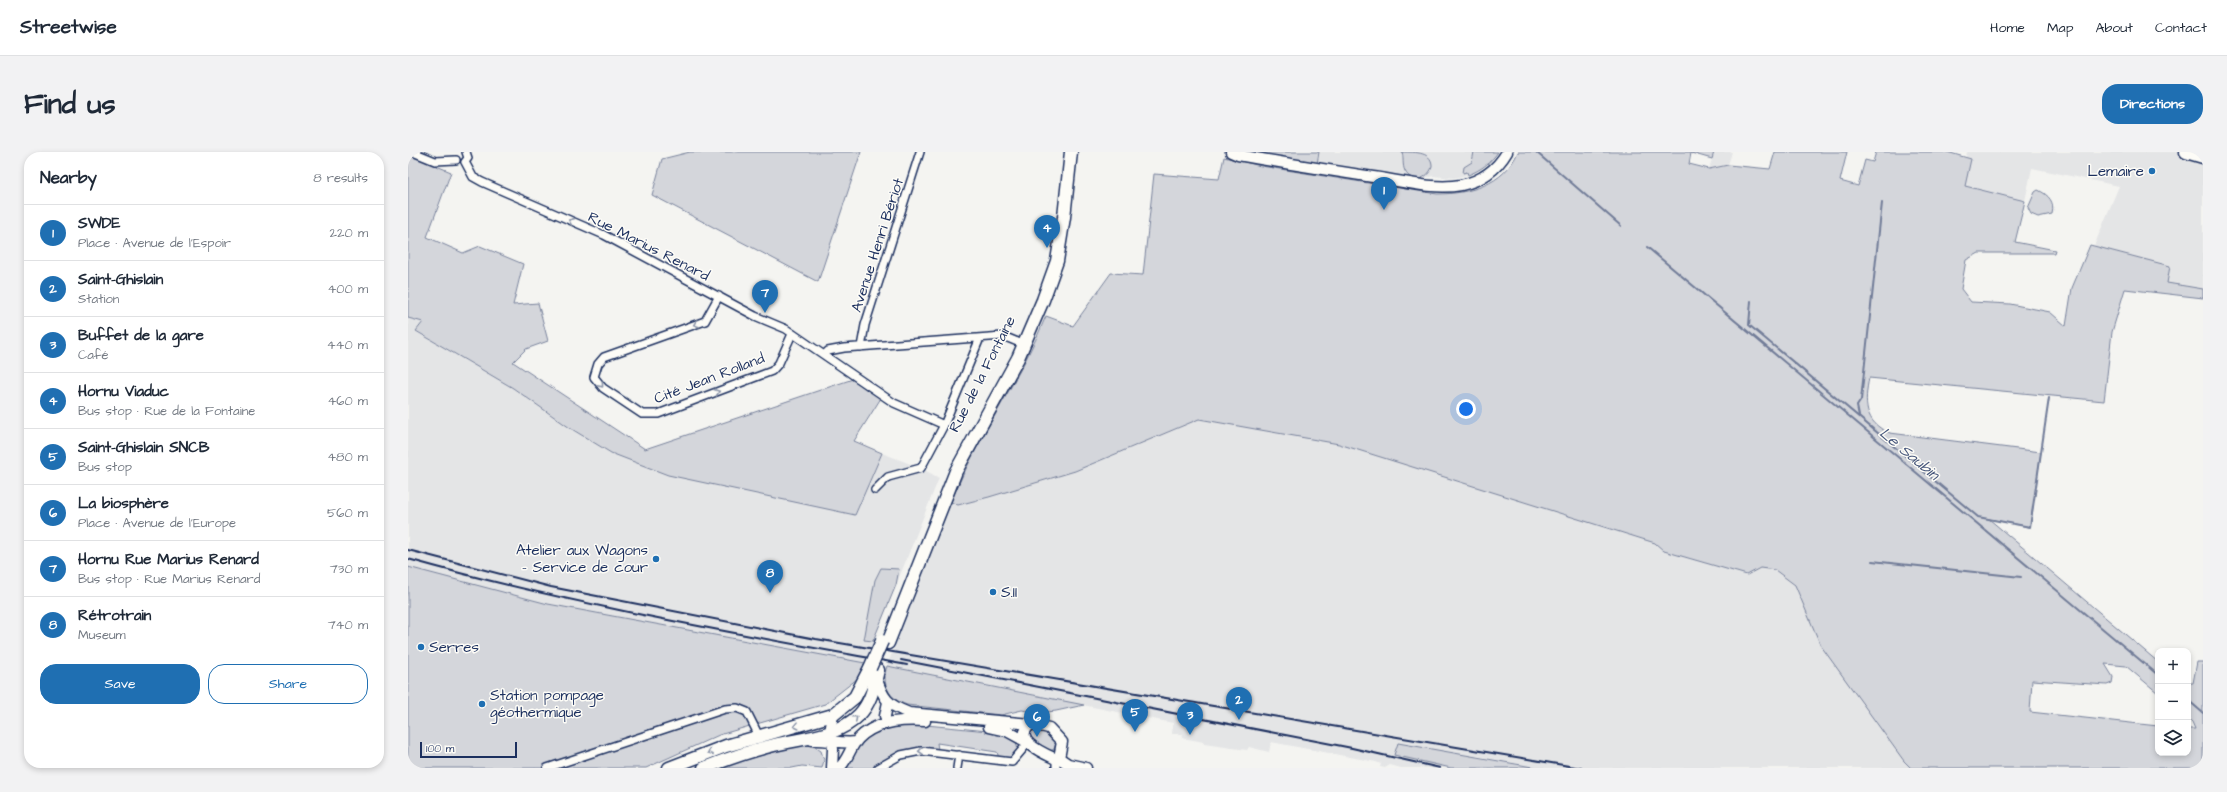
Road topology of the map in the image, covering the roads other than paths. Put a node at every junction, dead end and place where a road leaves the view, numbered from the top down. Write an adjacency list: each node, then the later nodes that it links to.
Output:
1 (413, 152): 9 (street)
2 (920, 152): 16 (street, Avenue Henri Bériot)
3 (1067, 152): 15 (main road, Rue de la Fontaine)
4 (1071, 152): 15 (main road, Rue de la Fontaine)
5 (1231, 152): 6 (street)
6 (1507, 152)
7 (2186, 152): 10 (main road)
8 (469, 153): 11 (street)
9 (456, 156): 11 (street)
10 (2203, 156)
11 (464, 162): 12 (street, Rue Marius Renard, one-way to 11)
12 (719, 296): 13 (street, Rue Marius Renard); 13 (street, Cité Jean Rolland, one-way to 13)
13 (792, 334): 17 (street, Rue Marius Renard)
14 (980, 338): 15 (street); 16 (street); 18 (street)
15 (1022, 344): 20 (main road, Rue de la Fontaine)
16 (861, 347): 17 (street)
17 (824, 355): 18 (street, Rue Marius Renard)
18 (944, 425): 19 (street)
19 (875, 490)
20 (875, 672): 21 (main road); 22 (main road); 23 (street)
21 (871, 695): 22 (street); 23 (street); 29 (main road, one-way to 21)
22 (855, 698): 25 (main road)
23 (886, 700): 24 (street); 26 (street)
24 (909, 713): 26 (street); 27 (street)
25 (833, 715): 28 (main road, one-way to 28); 29 (street)
26 (885, 716): 32 (street)
27 (1031, 724): 33 (street); 36 (street)
28 (759, 736): 37 (street); 38 (main road, one-way to 38)
29 (830, 736): 30 (main road); 31 (street); 32 (street); 35 (street)
30 (793, 740): 31 (street); 39 (main road)
31 (811, 740): 35 (street)
32 (851, 743): 33 (street); 41 (street); 42 (street)
33 (1027, 743): 34 (street); 36 (street)
34 (959, 755): 43 (street, one-way to 43); 44 (street)
35 (831, 757): 40 (street)
36 (1057, 761): 45 (street)
37 (547, 768)
38 (669, 768)
39 (704, 768)
40 (832, 768)
41 (835, 768)
42 (839, 768)
43 (878, 768)
44 (957, 768)
45 (1086, 768)

